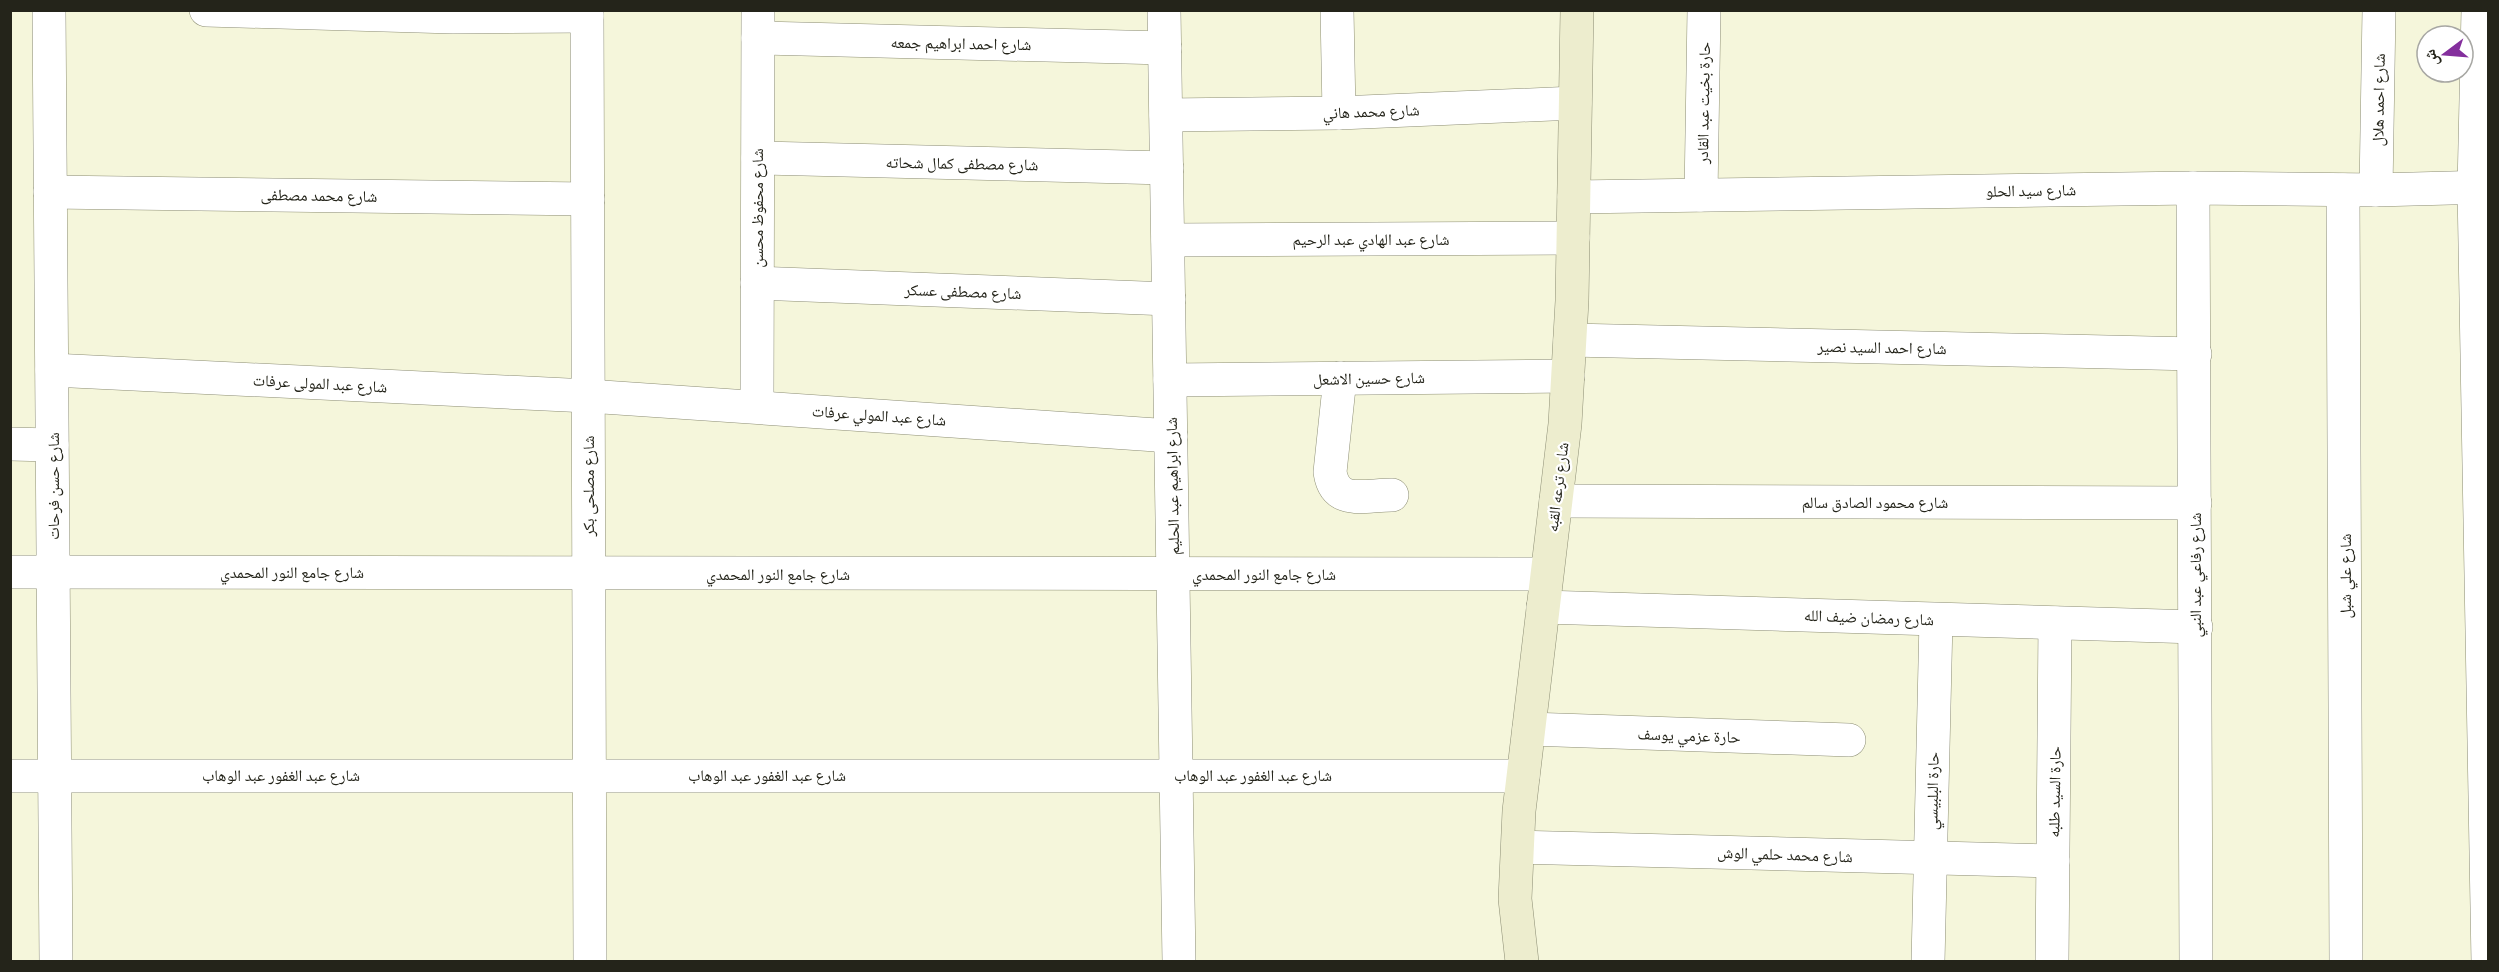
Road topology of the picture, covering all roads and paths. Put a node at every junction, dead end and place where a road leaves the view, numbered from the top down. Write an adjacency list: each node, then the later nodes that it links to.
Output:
1 (49, 10): 22 (street, شارع حسن فرحات)
2 (206, 10): 9 (street)
3 (1164, 10): 12 (street, شارع ابراهيم عبد الحليم)
4 (1337, 10): 14 (street)
5 (1577, 10): 13 (street, شارع ترعه القبه)
6 (1704, 10): 23 (street, حارة بخيت عبد القادر)
7 (2379, 10): 21 (street, شارع احمد هلال)
8 (2478, 10): 18 (street)
9 (453, 14): 10 (street)
10 (587, 14): 25 (street, شارع مصلحى بكر)
11 (758, 24): 12 (street, شارع احمد ابراهيم جمعه); 16 (street, شارع محفوظ محسن)
12 (1165, 48): 15 (street, شارع ابراهيم عبد الحليم)
13 (1575, 103): 14 (street, شارع محمد هاني); 24 (street, شارع ترعه القبه)
14 (1339, 113): 15 (street, شارع محمد هاني)
15 (1166, 116): 17 (street, شارع ابراهيم عبد الحليم)
16 (758, 158): 17 (street, شارع مصطفى كمال شحاته); 28 (street, شارع محفوظ محسن)
17 (1167, 168): 27 (street, شارع ابراهيم عبد الحليم)
18 (2481, 187): 21 (street, شارع سيد الحلو); 71 (street)
19 (2193, 188): 20 (street, شارع سيد الحلو); 23 (street, شارع سيد الحلو); 31 (street, شارع رفاعي عبد النبي)
20 (2343, 190): 21 (street, شارع سيد الحلو); 70 (street, شارع علي شبل)
21 (2376, 190)
22 (50, 192): 25 (street, شارع محمد مصطفى); 32 (street, شارع حسن فرحات)
23 (1701, 195): 24 (street, شارع سيد الحلو)
24 (1574, 197): 26 (street, شارع ترعه القبه)
25 (588, 199): 36 (street, شارع مصلحى بكر)
26 (1573, 238): 27 (street, شارع عبد الهادي عبد الرحيم); 30 (street, شارع ترعه القبه)
27 (1168, 240): 29 (street, شارع ابراهيم عبد الحليم)
28 (757, 283): 29 (street, شارع مصطفى عسكر); 37 (street, شارع محفوظ محسن)
29 (1169, 299): 35 (street, شارع ابراهيم عبد الحليم)
30 (1570, 340): 31 (street, شارع احمد السيد نصير); 33 (street, شارع ترعه القبه)
31 (2195, 354): 43 (street, شارع رفاعي عبد النبي)
32 (52, 370): 36 (street, شارع عبد المولى عرفات); 40 (street, شارع حسن فرحات)
33 (1568, 376): 34 (street, شارع حسين الاشعل); 42 (street, شارع ترعه القبه)
34 (1340, 378): 35 (street, شارع حسين الاشعل); 41 (street)
35 (1170, 380): 38 (street, شارع ابراهيم عبد الحليم)
36 (588, 396): 37 (street, شارع عبد المولي عرفات); 46 (street, شارع مصلحى بكر)
37 (757, 406): 38 (street, شارع عبد المولي عرفات)
38 (1171, 436): 47 (street, شارع ابراهيم عبد الحليم)
39 (10, 444): 40 (street)
40 (52, 446): 45 (street, شارع حسن فرحات)
41 (1392, 495)
42 (1556, 501): 43 (street, شارع محمود الصادق سالم); 48 (street, شارع ترعه القبه)
43 (2195, 503): 52 (street, شارع رفاعي عبد النبي)
44 (10, 572): 45 (street, شارع جامع النور المحمدي)
45 (53, 572): 46 (street, شارع جامع النور المحمدي); 58 (street, شارع حسن فرحات)
46 (588, 573): 47 (street, شارع جامع النور المحمدي); 56 (street, شارع مصلحى بكر)
47 (1173, 574): 48 (street, شارع جامع النور المحمدي); 55 (street, شارع ابراهيم عبد الحليم)
48 (1546, 574): 49 (street, شارع ترعه القبه)
49 (1543, 607): 50 (street, شارع رمضان ضيف الله); 53 (street, شارع ترعه القبه)
50 (1936, 620): 51 (street, شارع رمضان ضيف الله); 61 (street, حارة البلبيسي)
51 (2055, 623): 52 (street, شارع رمضان ضيف الله); 62 (street, حارة السيد طلبه)
52 (2196, 627): 69 (street, شارع رفاعي عبد النبي)
53 (1529, 729): 54 (street, حارة عزمي يوسف); 59 (street, شارع ترعه القبه)
54 (1849, 740)
55 (1176, 774): 56 (street, شارع عبد الغفور عبد الوهاب); 59 (street, شارع عبد الغفور عبد الوهاب); 65 (street, شارع ابراهيم عبد الحليم)
56 (588, 775): 58 (street, شارع عبد الغفور عبد الوهاب); 64 (street, شارع مصلحى بكر)
57 (10, 776): 58 (street, شارع عبد الغفور عبد الوهاب)
58 (55, 776): 63 (street, شارع حسن فرحات)
59 (1523, 776): 60 (street, شارع ترعه القبه)
60 (1518, 847): 61 (street, شارع محمد حلمي الوش); 66 (street, شارع ترعه القبه)
61 (1930, 858): 62 (street, شارع محمد حلمي الوش); 67 (street, حارة البلبيسي)
62 (2053, 861): 68 (street, حارة السيد طلبه)
63 (56, 962)
64 (590, 962)
65 (1179, 962)
66 (1522, 962)
67 (1928, 962)
68 (2052, 962)
69 (2196, 962)
70 (2346, 962)
71 (2488, 962)

